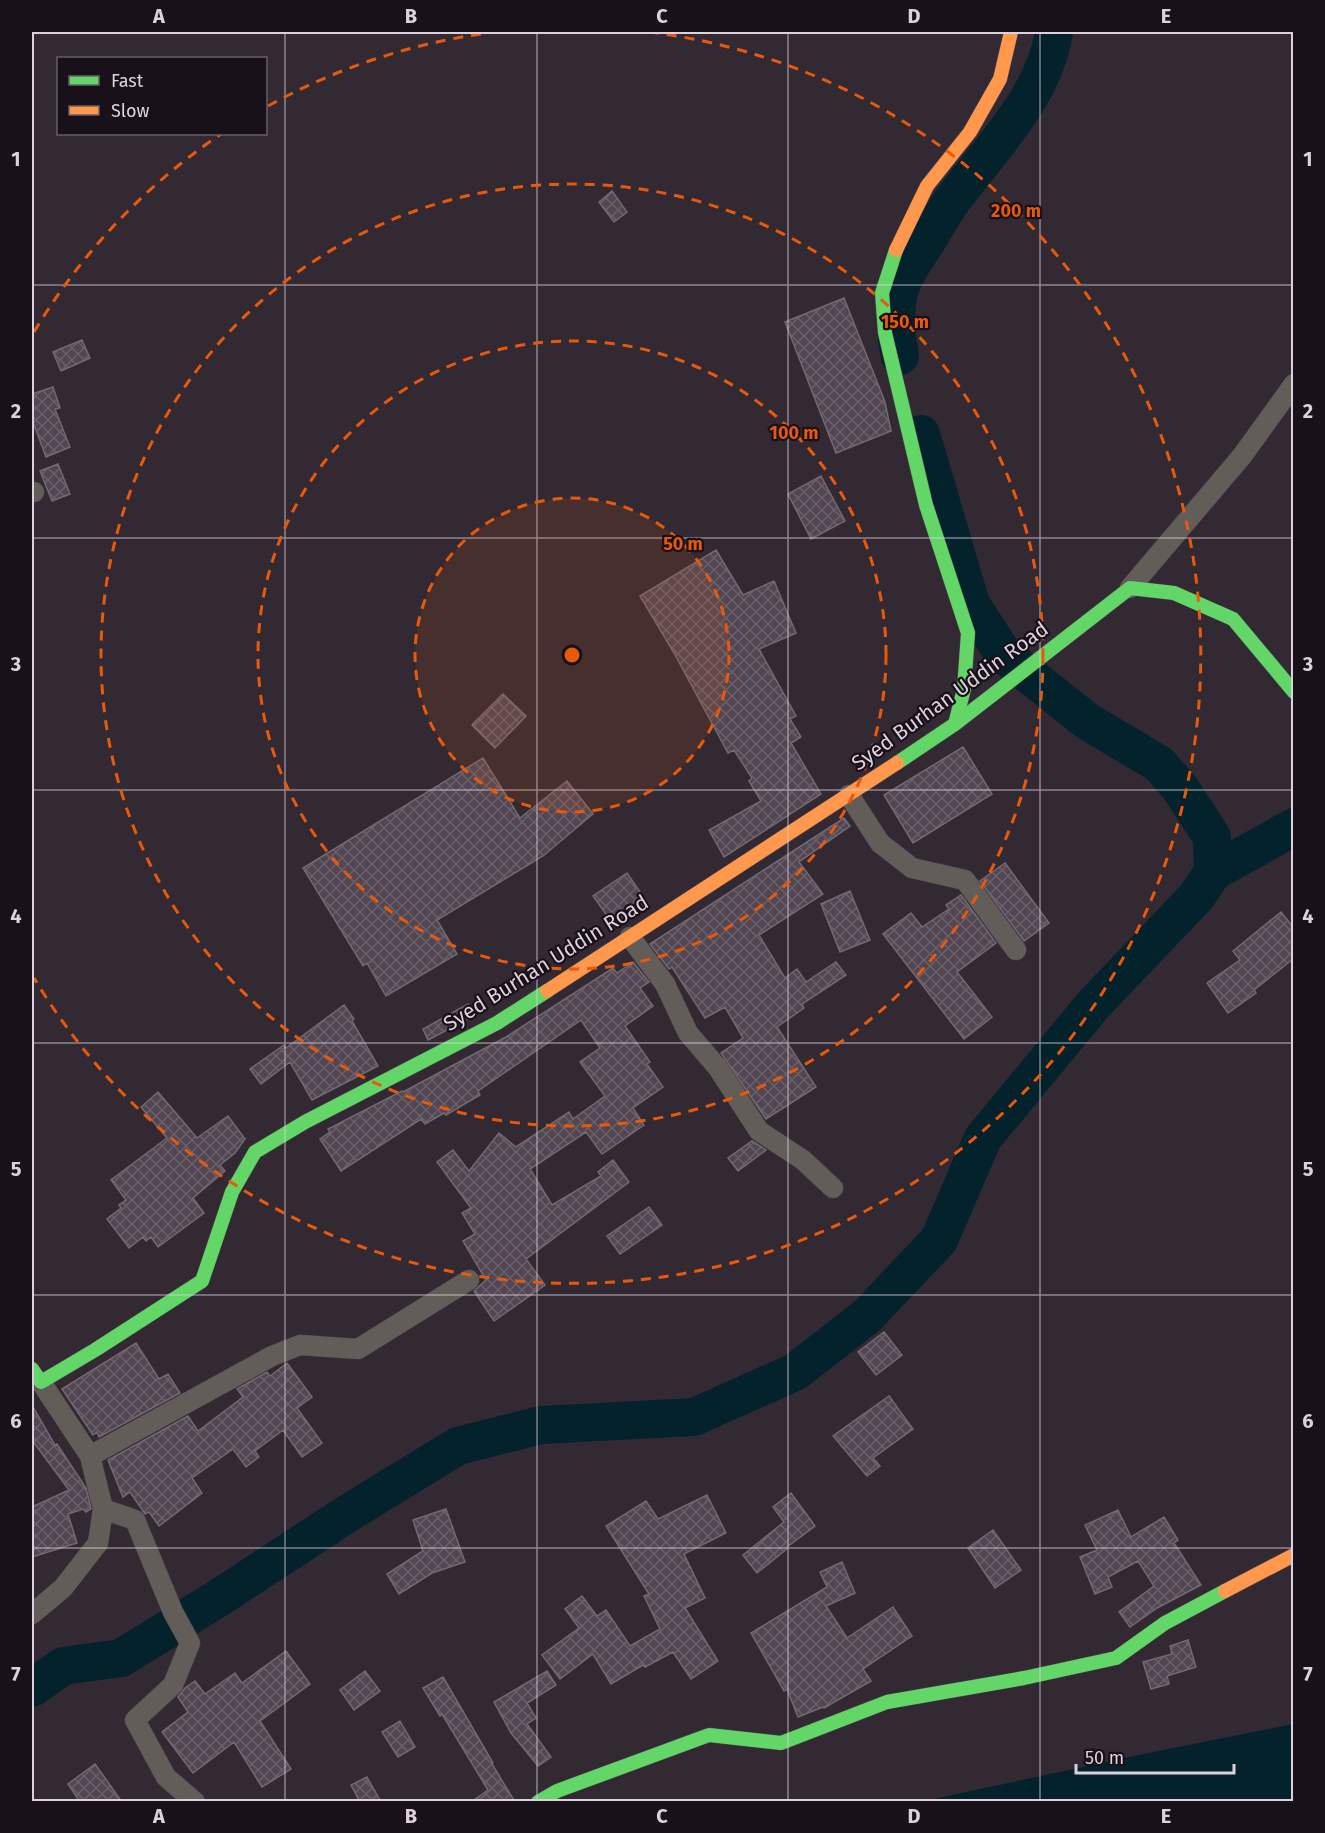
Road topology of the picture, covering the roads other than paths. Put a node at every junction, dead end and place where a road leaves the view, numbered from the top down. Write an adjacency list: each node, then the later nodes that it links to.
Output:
1 (1011, 32): 5 (street)
2 (1293, 384): 3 (street)
3 (1130, 588): 4 (street); 5 (street, Syed Burhan Uddin Road)
4 (1293, 692)
5 (955, 724): 6 (street, Syed Burhan Uddin Road)
6 (849, 795): 7 (street, Syed Burhan Uddin Road); 8 (street)
7 (630, 937): 9 (street); 11 (street, Syed Burhan Uddin Road)
8 (1016, 950)
9 (833, 1188)
10 (469, 1280): 12 (street)
11 (36, 1375): 12 (street)
12 (90, 1456): 13 (street)
13 (103, 1509): 15 (street); 16 (street)
14 (1293, 1555): 17 (street)
15 (32, 1614)
16 (195, 1802)
17 (538, 1802)

